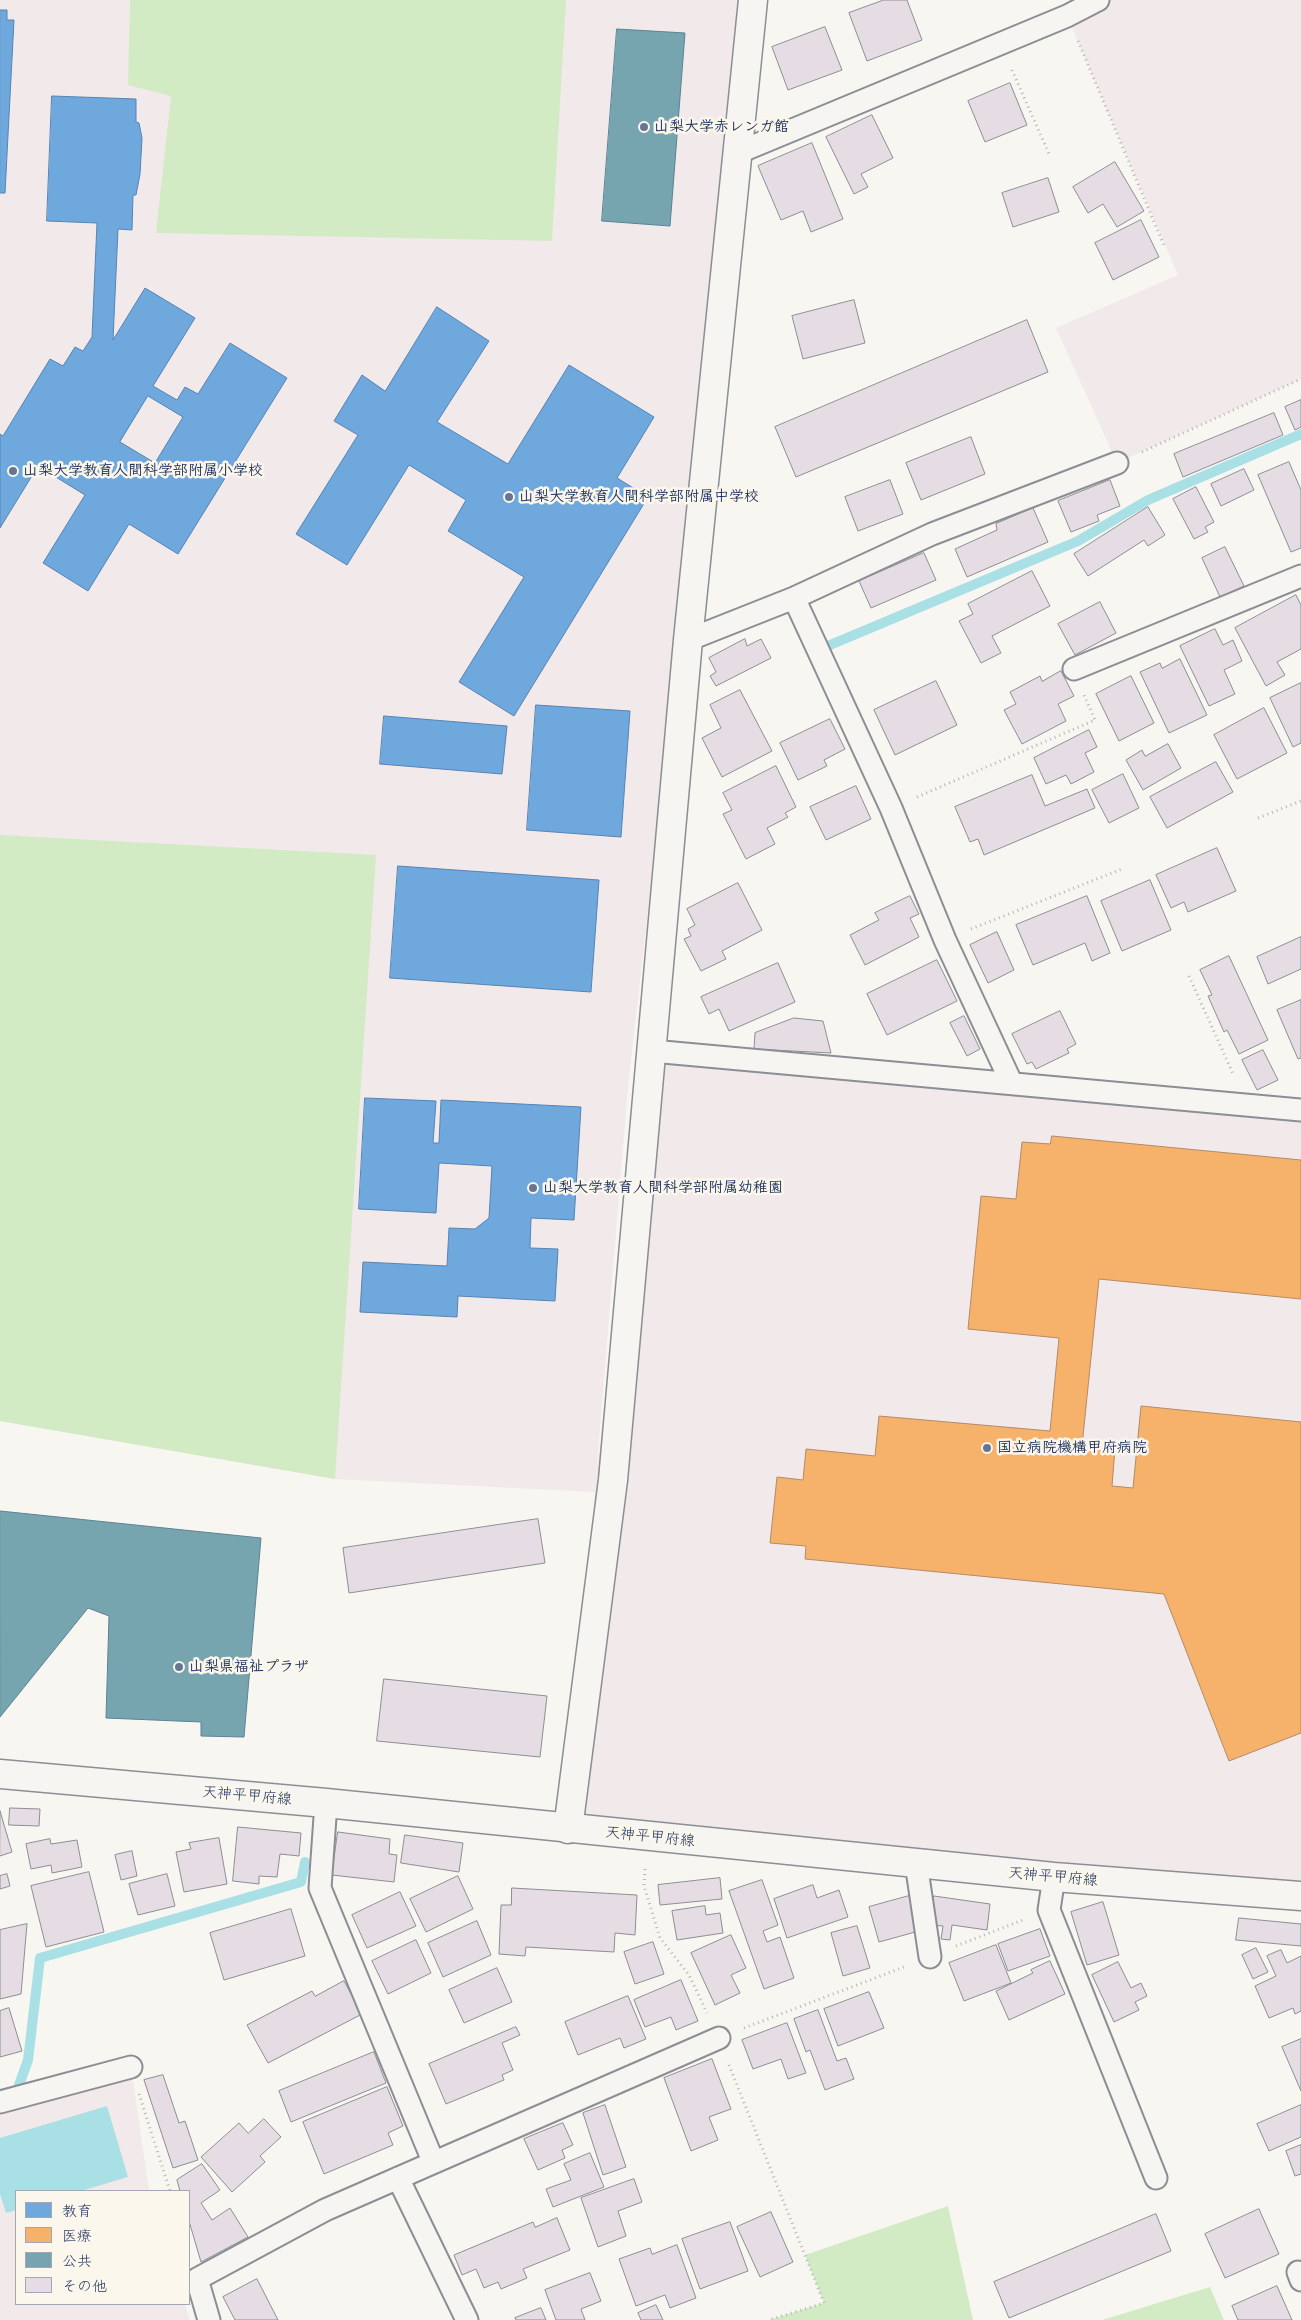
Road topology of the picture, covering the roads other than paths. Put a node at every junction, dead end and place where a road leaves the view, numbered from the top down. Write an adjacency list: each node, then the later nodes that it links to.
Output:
1 (753, 0): 3 (street)
2 (1098, 0): 3 (lane)
3 (737, 154): 7 (street)
4 (1117, 463): 6 (lane)
5 (1301, 576): 8 (lane)
6 (794, 598): 7 (lane); 10 (lane)
7 (688, 640): 9 (street)
8 (1074, 669)
9 (652, 1051): 10 (lane); 14 (street)
10 (1011, 1082): 11 (lane)
11 (1301, 1110)
12 (0, 1774): 13 (street, 天神平甲府線)
13 (326, 1803): 14 (street, 天神平甲府線); 22 (lane)
14 (568, 1829): 15 (street, 天神平甲府線)
15 (916, 1864): 16 (street, 天神平甲府線); 18 (lane)
16 (1054, 1877): 17 (street, 天神平甲府線); 24 (lane)
17 (1301, 1896)
18 (930, 1957)
19 (719, 2038): 22 (lane)
20 (131, 2067): 21 (lane)
21 (0, 2102)
22 (433, 2162): 23 (lane)
23 (398, 2178): 25 (lane); 26 (lane)
24 (1156, 2178)
25 (209, 2320)
26 (467, 2320)

